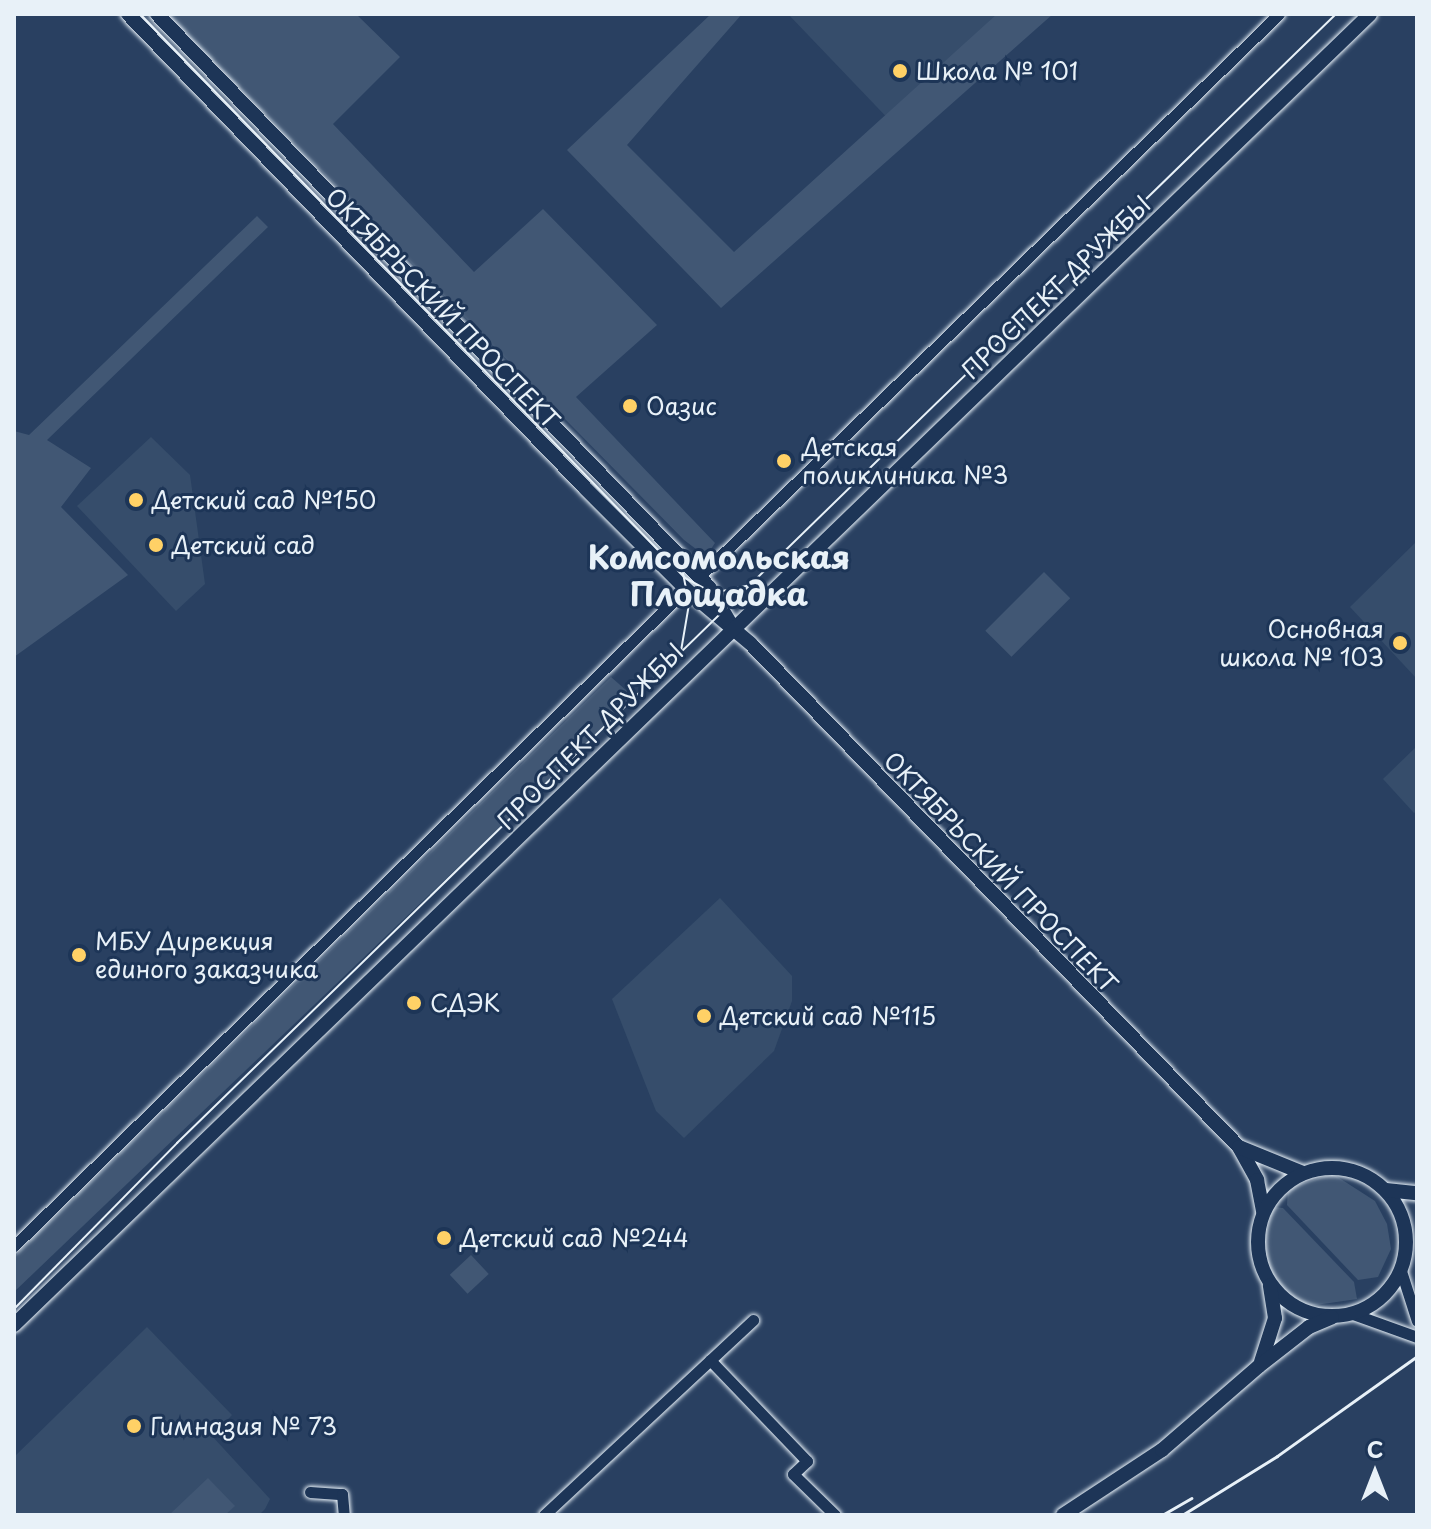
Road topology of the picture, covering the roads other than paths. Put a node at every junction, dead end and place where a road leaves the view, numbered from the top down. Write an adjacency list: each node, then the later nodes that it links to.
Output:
1 (128, 14): 6 (main road, ОКТЯБРЬСКИЙ ПРОСПЕКТ)
2 (157, 14): 5 (main road, ОКТЯБРЬСКИЙ ПРОСПЕКТ)
3 (1279, 14): 5 (street)
4 (1370, 14): 7 (main road, ПРОСПЕКТ ДРУЖБЫ)
5 (699, 577): 7 (main road, ОКТЯБРЬСКИЙ ПРОСПЕКТ)
6 (686, 589): 7 (main road, ОКТЯБРЬСКИЙ ПРОСПЕКТ); 15 (street)
7 (733, 627): 8 (main road, ОКТЯБРЬСКИЙ ПРОСПЕКТ); 22 (main road, ПРОСПЕКТ ДРУЖБЫ)
8 (1239, 1147): 9 (main road, ОКТЯБРЬСКИЙ ПРОСПЕКТ); 12 (main road, ОКТЯБРЬСКИЙ ПРОСПЕКТ)
9 (1303, 1173): 10 (main road); 12 (main road)
10 (1386, 1190): 11 (main road); 14 (main road)
11 (1417, 1193)
12 (1263, 1212): 17 (main road)
13 (1417, 1222): 14 (main road)
14 (1407, 1243): 16 (main road)
15 (14, 1246)
16 (1401, 1271): 18 (main road); 21 (street)
17 (1270, 1285): 19 (main road); 25 (main road)
18 (1353, 1314): 19 (main road); 23 (street)
19 (1333, 1317): 25 (main road)
20 (753, 1320): 24 (street)
21 (1417, 1321)
22 (14, 1325)
23 (1417, 1337)
24 (710, 1360): 28 (street); 29 (street)
25 (1259, 1366): 30 (main road)
26 (310, 1492): 27 (street)
27 (344, 1515)
28 (544, 1515)
29 (835, 1515)
30 (1063, 1515)

